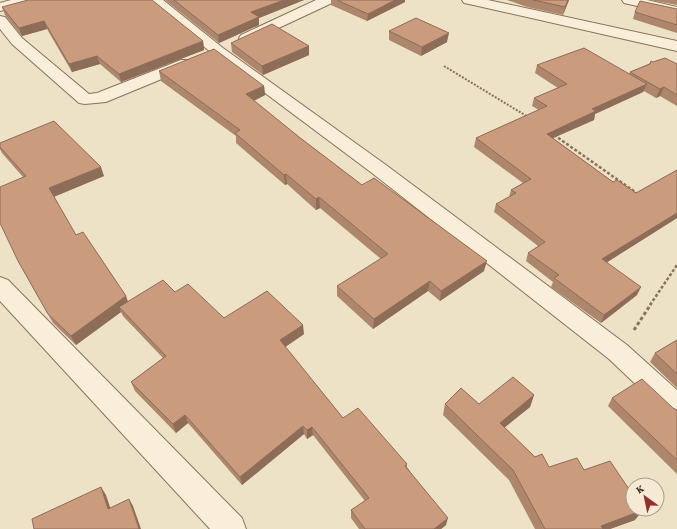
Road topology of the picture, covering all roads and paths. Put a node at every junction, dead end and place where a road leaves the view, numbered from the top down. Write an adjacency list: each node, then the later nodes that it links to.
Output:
1 (28, 0): 6 (street)
2 (154, 0): 10 (street)
3 (327, 0): 10 (street)
4 (472, 0): 9 (street)
5 (628, 0): 7 (street)
6 (0, 7)
7 (677, 11)
8 (0, 20): 10 (street)
9 (677, 46)
10 (218, 51): 17 (street)
11 (444, 66): 12 (path)
12 (534, 120)
13 (552, 133): 14 (path)
14 (643, 197)
15 (677, 265): 17 (path)
16 (0, 286): 19 (street)
17 (618, 352): 18 (street)
18 (677, 407)
19 (231, 529)

